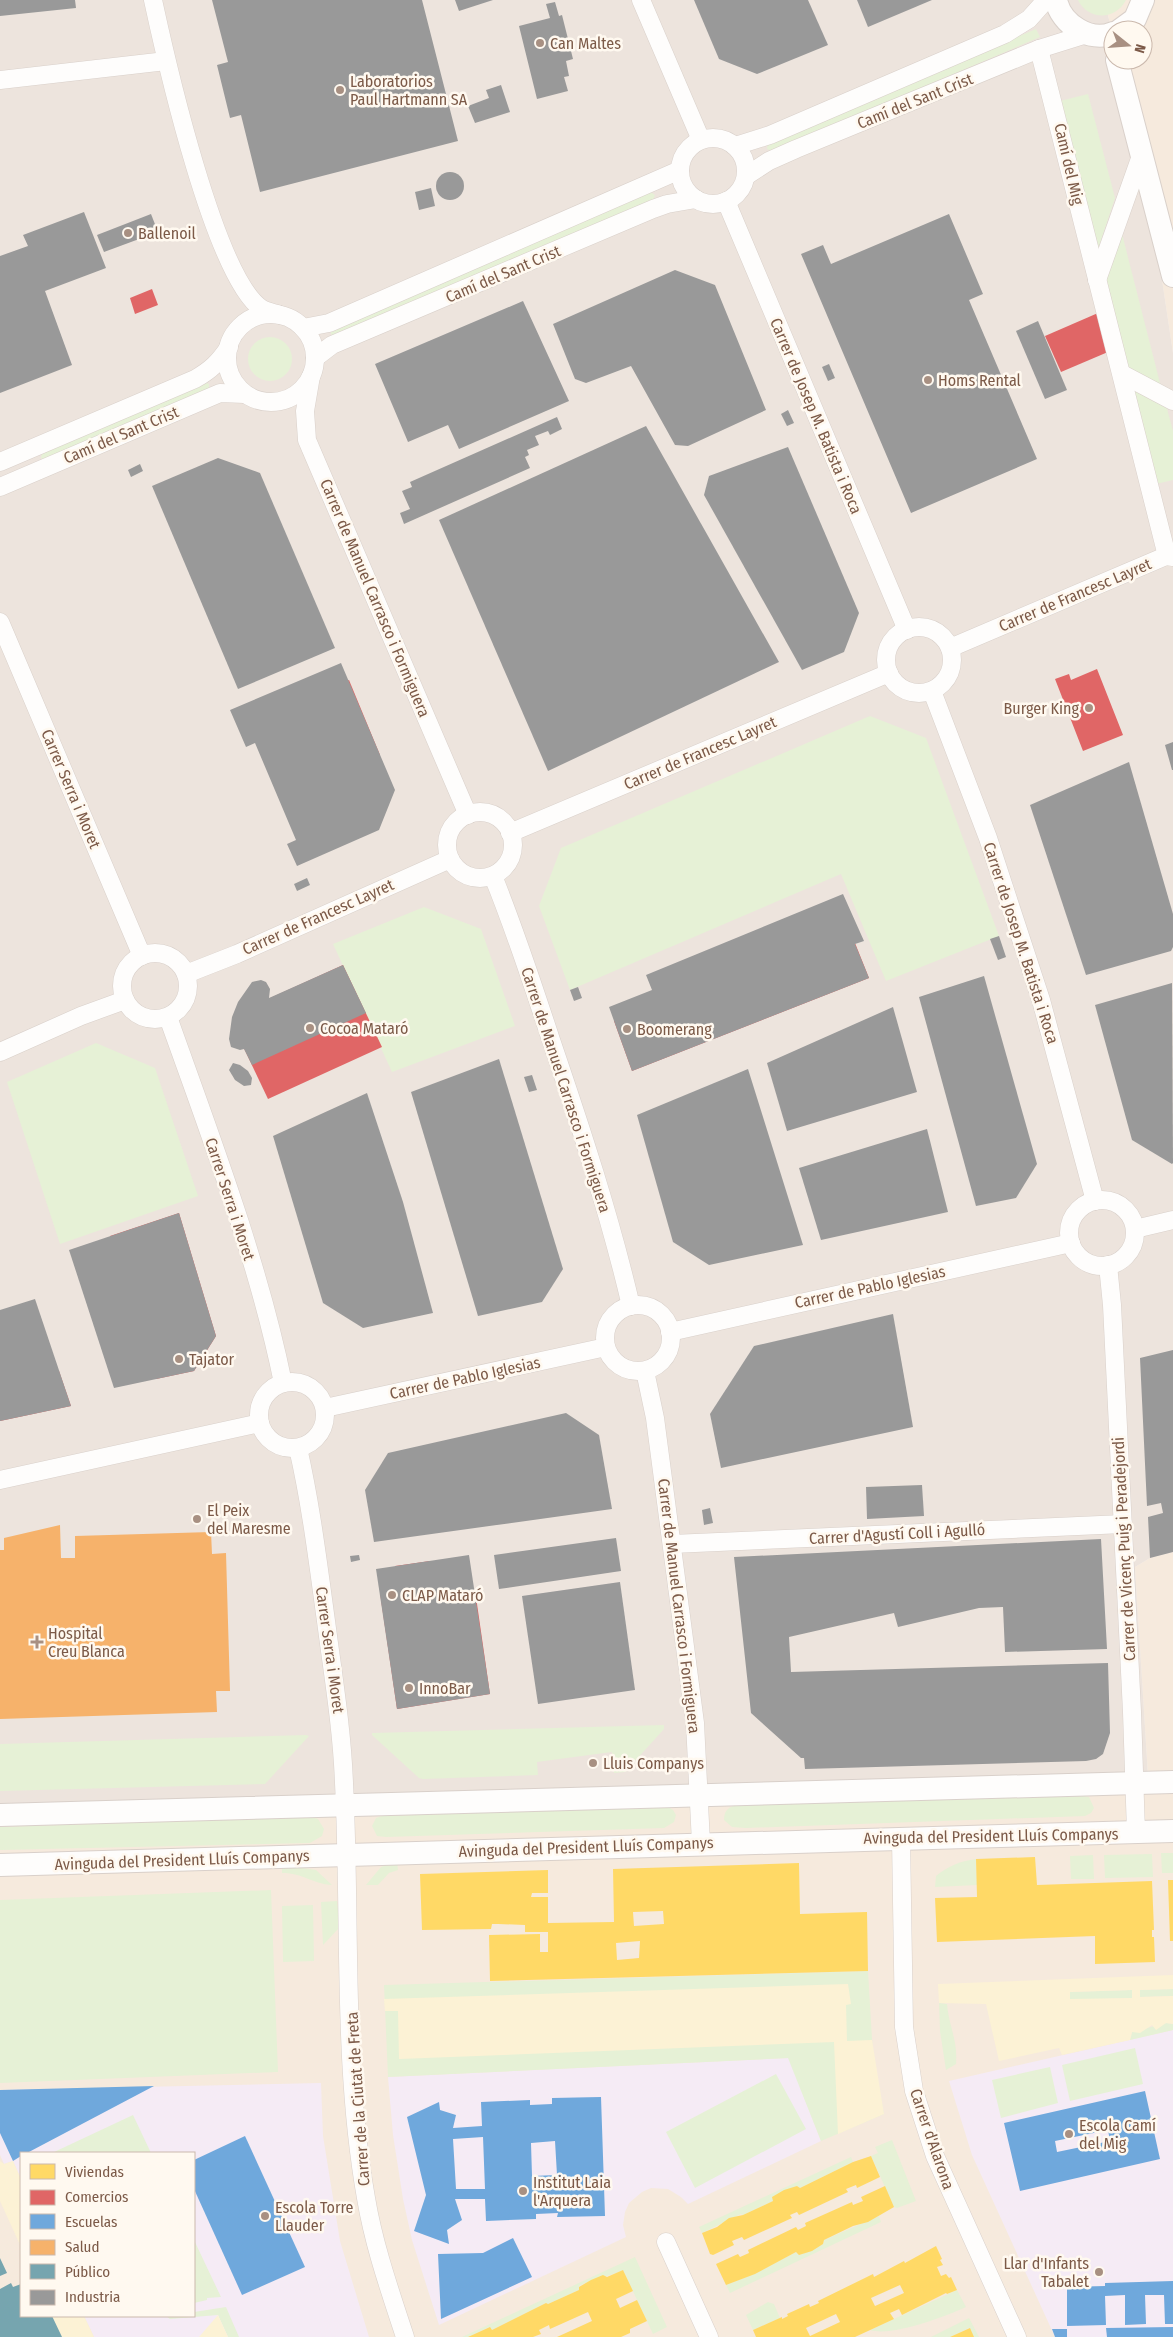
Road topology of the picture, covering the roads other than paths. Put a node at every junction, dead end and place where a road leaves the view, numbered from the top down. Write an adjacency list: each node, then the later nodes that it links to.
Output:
1 (153, 0): 10 (street)
2 (641, 0): 13 (street)
3 (1046, 0): 14 (street, Camí del Sant Crist)
4 (1056, 0): 7 (street)
5 (1143, 0): 6 (street)
6 (1134, 20)
7 (1087, 34): 8 (street); 9 (street, Camí del Sant Crist)
8 (1103, 35)
9 (1040, 49): 17 (street, Camí del Sant Crist); 21 (street, Camí del Mig)
10 (166, 61): 12 (street); 22 (street)
11 (1120, 70): 15 (street)
12 (0, 80)
13 (701, 140): 14 (street); 16 (street)
14 (735, 146): 17 (street)
15 (1142, 153): 20 (street); 21 (street)
16 (680, 170): 18 (street); 23 (street, Camí del Sant Crist)
17 (746, 176): 19 (street)
18 (696, 199): 19 (street); 25 (street, Camí del Sant Crist)
19 (726, 201): 34 (street, Carrer de Josep M. Batista i Roca)
20 (1173, 276)
21 (1096, 280): 26 (street, Camí del Mig)
22 (280, 315): 23 (street); 24 (street)
23 (303, 328): 25 (street)
24 (229, 346): 28 (street); 30 (street, Camí del Sant Crist)
25 (315, 358): 27 (street)
26 (1122, 374): 29 (street); 32 (street, Camí del Mig)
27 (311, 376): 28 (street); 38 (street, Carrer de Manuel Carrasco i Formiguera)
28 (245, 394): 31 (street, Camí del Sant Crist)
29 (1173, 401)
30 (0, 462)
31 (0, 487)
32 (1171, 555): 35 (street, Carrer de Francesc Layret)
33 (0, 622): 42 (street, Carrer Serra i Moret)
34 (906, 630): 35 (street); 36 (street)
35 (950, 648): 37 (street)
36 (889, 673): 37 (street); 39 (street, Carrer de Francesc Layret)
37 (932, 691): 47 (street, Carrer de Josep M. Batista i Roca)
38 (468, 815): 39 (street); 40 (street)
39 (510, 833): 41 (street)
40 (450, 859): 41 (street); 43 (street, Carrer de Francesc Layret)
41 (493, 876): 52 (street, Carrer de Manuel Carrasco i Formiguera)
42 (142, 956): 43 (street); 44 (street)
43 (186, 974): 45 (street)
44 (125, 1000): 45 (street); 46 (street)
45 (168, 1017): 56 (street, Carrer Serra i Moret)
46 (0, 1052)
47 (1094, 1201): 49 (street); 50 (street)
48 (1173, 1220): 49 (street)
49 (1135, 1229): 51 (street)
50 (1071, 1243): 51 (street); 53 (street, Carrer de Pablo Iglesias)
51 (1108, 1265): 61 (street, Carrer de Vicenç Puig i Peradejordi)
52 (631, 1306): 53 (street); 54 (street)
53 (670, 1332): 55 (street)
54 (606, 1347): 55 (street); 57 (street, Carrer de Pablo Iglesias)
55 (645, 1371): 62 (street, Carrer de Manuel Carrasco i Formiguera)
56 (283, 1383): 57 (street); 58 (street)
57 (325, 1408): 59 (street)
58 (260, 1423): 59 (street); 60 (street)
59 (298, 1448): 66 (street, Carrer Serra i Moret)
60 (0, 1480)
61 (1123, 1524): 62 (street, Carrer d'Agustí Coll i Agulló); 64 (street, Carrer de Vicenç Puig i Peradejordi)
62 (672, 1544): 65 (street, Carrer de Manuel Carrasco i Formiguera)
63 (1173, 1782): 64 (street)
64 (1135, 1788): 65 (street); 69 (street, Carrer de Vicenç Puig i Peradejordi)
65 (699, 1794): 66 (street); 71 (street, Carrer de Manuel Carrasco i Formiguera)
66 (345, 1805): 67 (street); 72 (street, Carrer Serra i Moret)
67 (0, 1814)
68 (1173, 1831): 69 (street, Avinguda del President Lluís Companys)
69 (1136, 1832): 70 (street, Avinguda del President Lluís Companys)
70 (901, 1838): 71 (street, Avinguda del President Lluís Companys); 77 (street, Carrer d'Alarona)
71 (702, 1843): 72 (street, Avinguda del President Lluís Companys)
72 (347, 1855): 73 (street, Avinguda del President Lluís Companys); 75 (street, Carrer de la Ciutat de Freta)
73 (0, 1865)
74 (666, 2242): 76 (street)
75 (405, 2337)
76 (709, 2337)
77 (1017, 2337)

